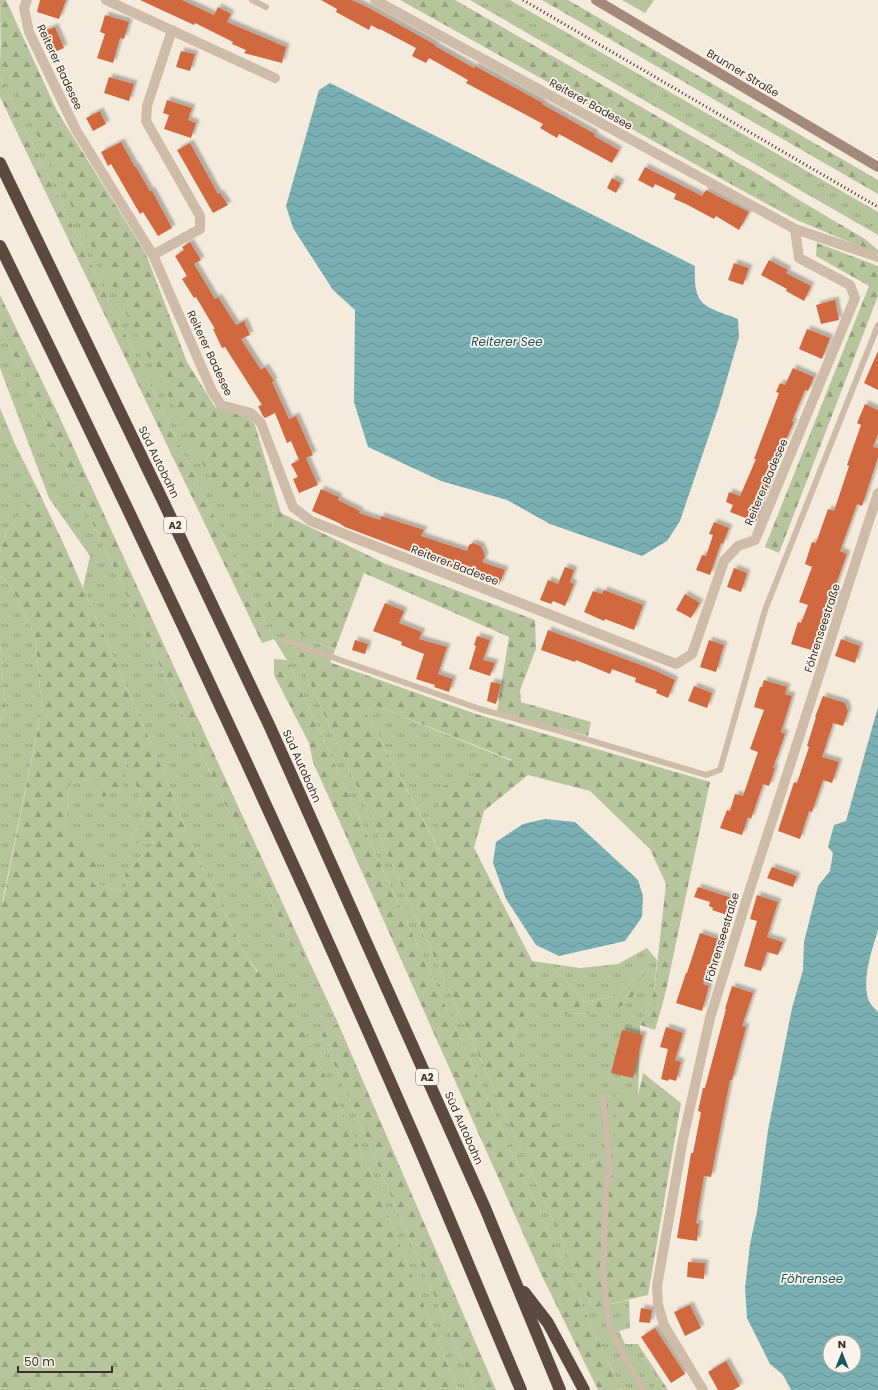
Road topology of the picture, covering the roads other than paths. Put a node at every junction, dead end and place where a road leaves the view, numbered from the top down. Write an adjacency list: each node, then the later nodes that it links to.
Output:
1 (106, 0): 7 (street)
2 (252, 0): 6 (lane)
3 (375, 0): 11 (street, Reiterer Badesee)
4 (596, 0): 10 (main road, Brunner Straße)
5 (23, 3): 13 (street, Reiterer Badesee)
6 (266, 7)
7 (172, 30): 8 (street); 13 (street)
8 (275, 78)
9 (0, 163): 19 (highway, Süd Autobahn / A2)
10 (878, 167)
11 (795, 229): 13 (street, Reiterer Badesee); 14 (street, Reiterer Badesee)
12 (0, 246): 20 (highway)
13 (153, 255)
14 (878, 257)
15 (878, 325): 17 (lane)
16 (878, 493): 24 (street, Föhrenseestraße)
17 (283, 640)
18 (603, 1097): 23 (lane)
19 (514, 1278): 21 (highway, Süd Autobahn / A2); 22 (highway)
20 (521, 1390)
21 (560, 1390)
22 (584, 1390)
23 (644, 1390)
24 (703, 1390)

